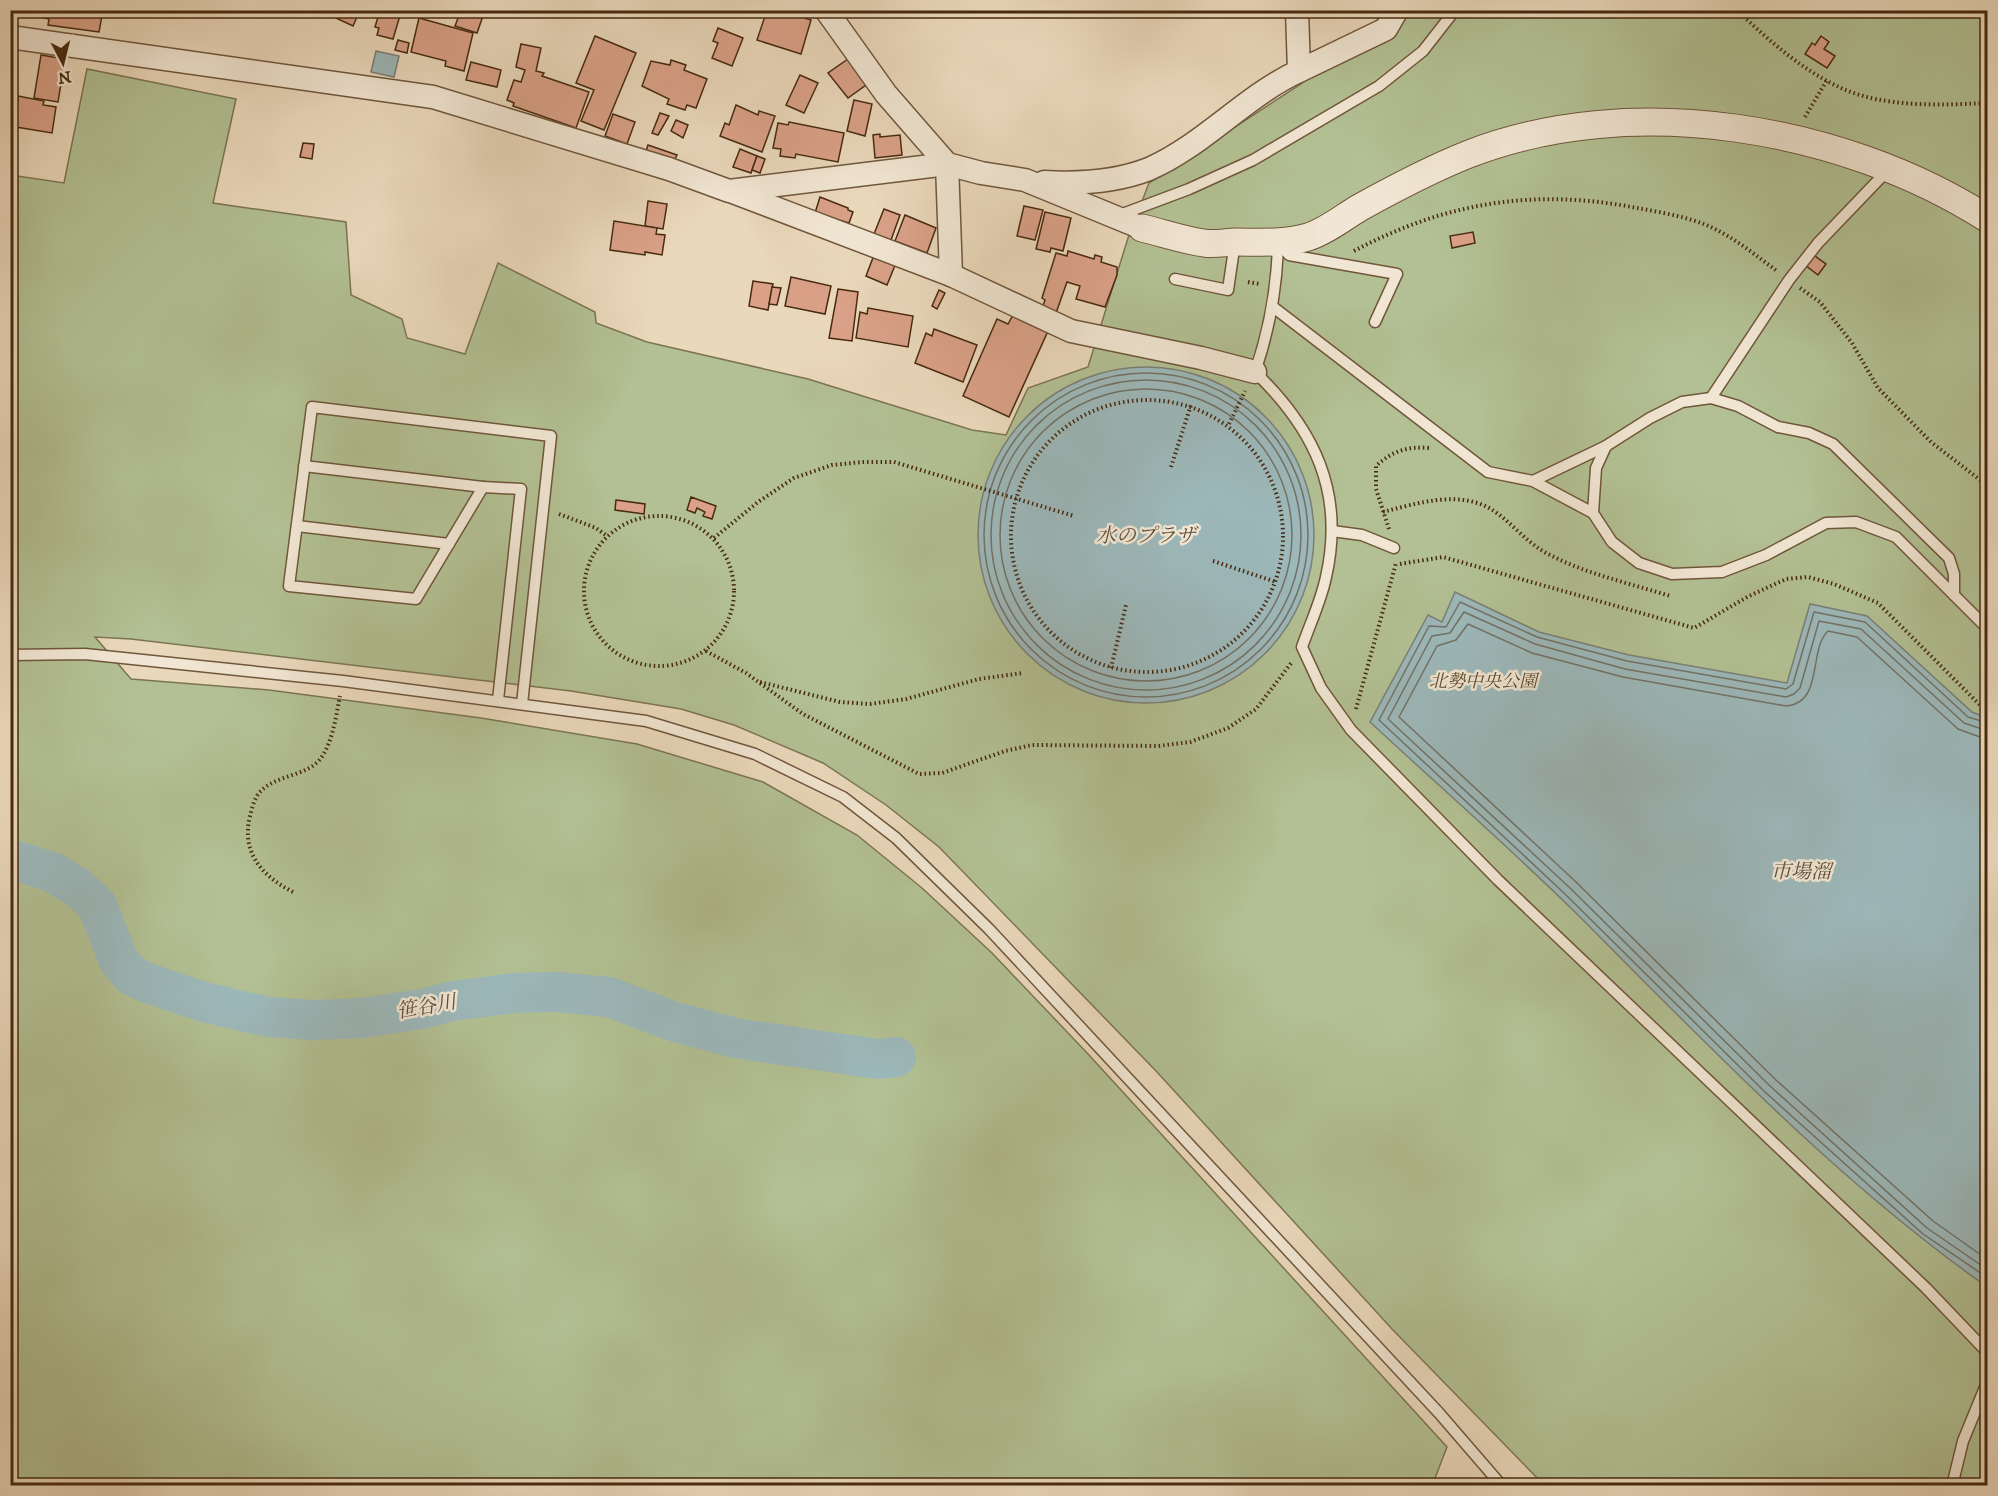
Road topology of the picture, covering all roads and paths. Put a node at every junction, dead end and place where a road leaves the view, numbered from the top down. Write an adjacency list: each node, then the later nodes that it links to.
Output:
1 (826, 10): 11 (street)
2 (1297, 10): 7 (street)
3 (1397, 10): 7 (street)
4 (1455, 10): 15 (lane)
5 (1737, 10): 8 (path)
6 (10, 37): 14 (street)
7 (1299, 71): 13 (street)
8 (1827, 80): 9 (path); 10 (path)
9 (1988, 104)
10 (1790, 140): 12 (street); 19 (street)
11 (946, 164): 13 (street); 14 (street); 21 (street)
12 (1888, 170): 16 (street); 23 (lane)
13 (1025, 180): 15 (street)
14 (729, 191): 21 (street)
15 (1113, 217): 17 (street)
16 (1988, 219)
17 (1142, 228): 18 (street)
18 (1234, 242): 19 (street); 22 (lane)
19 (1278, 242): 20 (lane); 24 (lane)
20 (1332, 262): 23 (path); 25 (lane)
21 (951, 275): 26 (street)
22 (1175, 279)
23 (1789, 280): 27 (lane); 35 (path)
24 (1273, 307): 26 (lane); 31 (lane)
25 (1376, 322)
26 (1255, 372): 29 (path); 43 (lane)
27 (1711, 398): 30 (lane); 51 (lane)
28 (1191, 405): 29 (path); 33 (path); 37 (path)
29 (1229, 424): 50 (path)
30 (1606, 446): 34 (lane); 40 (lane)
31 (1465, 455): 34 (lane); 38 (path)
32 (304, 466): 36 (lane); 42 (lane); 63 (lane)
33 (1171, 467)
34 (1533, 481): 40 (lane)
35 (1988, 486)
36 (483, 487): 46 (lane); 62 (lane)
37 (1016, 499): 41 (path); 45 (path); 58 (path)
38 (1383, 512): 47 (path); 52 (path)
39 (558, 513): 44 (path)
40 (1593, 513): 51 (lane)
41 (1074, 516)
42 (297, 526): 46 (lane); 46 (lane)
43 (1332, 531): 47 (lane); 55 (lane)
44 (607, 536): 45 (path); 56 (path)
45 (714, 538): 56 (path)
46 (449, 544)
47 (1394, 548): 49 (path)
48 (1213, 561): 50 (path)
49 (1396, 565): 64 (path); 65 (path)
50 (1276, 582): 58 (path)
51 (1954, 595): 54 (lane)
52 (1670, 596)
53 (1126, 605): 58 (path)
54 (1988, 629)
55 (1302, 647): 61 (path); 65 (lane)
56 (706, 651): 61 (path)
57 (10, 656): 60 (lane)
58 (1111, 668)
59 (1023, 673): 61 (path)
60 (343, 681): 62 (lane); 66 (path)
61 (757, 681)
62 (498, 700): 63 (lane)
63 (522, 704): 69 (lane)
64 (1988, 708)
65 (1351, 730): 67 (lane)
66 (293, 892)
67 (1988, 1353)
68 (1988, 1380): 70 (lane)
69 (1502, 1485)
70 (1952, 1485)

